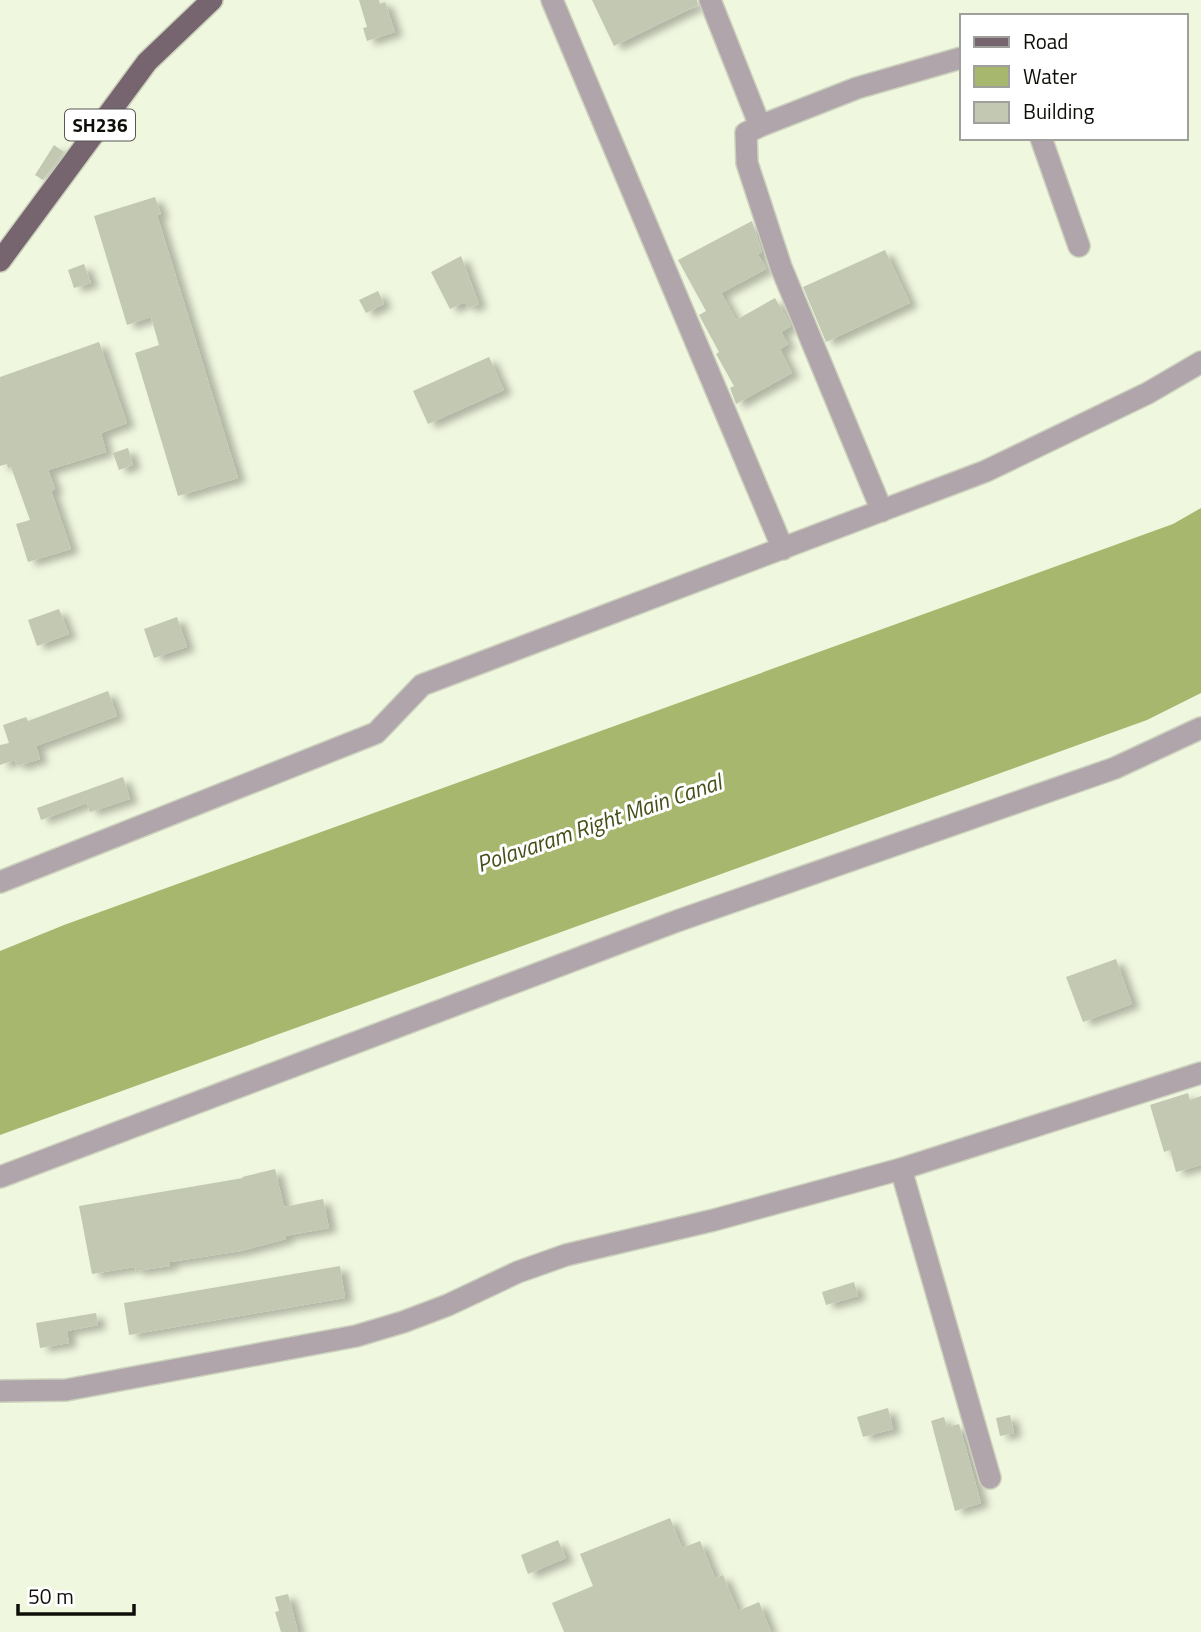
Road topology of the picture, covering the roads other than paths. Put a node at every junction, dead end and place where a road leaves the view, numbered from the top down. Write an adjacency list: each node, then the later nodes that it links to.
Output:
1 (212, 0): 8 (main road, SH236)
2 (552, 0): 11 (street)
3 (710, 0): 5 (street)
4 (960, 58): 5 (street)
5 (760, 125): 10 (street)
6 (1042, 140): 7 (street)
7 (1079, 246)
8 (0, 261)
9 (1201, 362): 10 (street)
10 (882, 511): 11 (street)
11 (783, 549): 13 (street)
12 (1201, 727): 16 (street)
13 (0, 882)
14 (1201, 1073): 15 (street)
15 (901, 1169): 17 (street); 18 (street)
16 (0, 1177)
17 (0, 1391)
18 (990, 1478)

